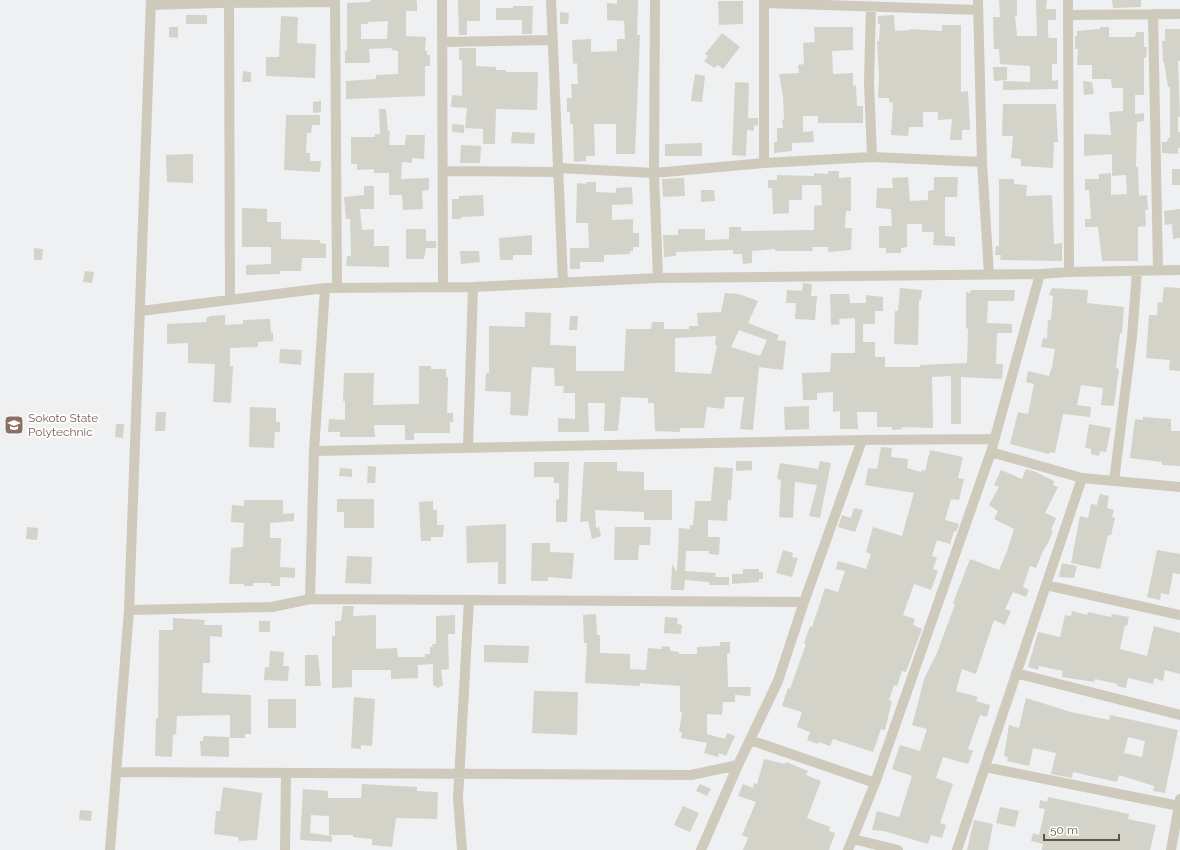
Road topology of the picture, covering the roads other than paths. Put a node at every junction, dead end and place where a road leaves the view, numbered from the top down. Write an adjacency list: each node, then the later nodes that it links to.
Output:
1 (442, 0): 15 (street)
2 (551, 0): 14 (street)
3 (655, 0): 21 (street)
4 (1068, 0): 13 (street)
5 (229, 1): 6 (street); 8 (street); 34 (street)
6 (335, 1): 30 (street)
7 (764, 2): 10 (street); 18 (street)
8 (151, 3): 35 (street)
9 (978, 5): 10 (street); 17 (street)
10 (871, 7): 16 (street)
11 (1153, 14): 12 (street); 13 (street); 22 (street)
12 (1180, 14)
13 (1068, 15): 25 (street)
14 (552, 40): 15 (street); 19 (street)
15 (443, 42): 20 (street)
16 (872, 157): 17 (street); 18 (street)
17 (982, 162): 26 (street)
18 (764, 163): 21 (street)
19 (558, 170): 20 (street); 21 (street); 29 (street)
20 (443, 171): 31 (street)
21 (654, 173): 28 (street)
22 (1158, 269): 23 (street); 24 (street)
23 (1180, 270)
24 (1137, 271): 25 (street); 42 (street)
25 (1068, 272): 27 (street)
26 (989, 274): 27 (street); 28 (street)
27 (1040, 274): 36 (street)
28 (658, 278): 29 (street)
29 (562, 283): 32 (street)
30 (337, 287): 31 (street); 33 (street)
31 (443, 287): 32 (street)
32 (473, 287): 38 (street)
33 (325, 288): 34 (street); 39 (street)
34 (230, 299): 35 (street)
35 (141, 311): 48 (street)
36 (994, 439): 37 (street); 40 (street)
37 (862, 440): 38 (street); 47 (street)
38 (468, 447): 39 (street)
39 (314, 451): 45 (street)
40 (991, 452): 41 (street); 58 (street)
41 (1082, 478): 42 (street); 44 (street)
42 (1114, 481): 43 (street)
43 (1180, 487)
44 (1046, 585): 49 (street); 50 (street)
45 (310, 599): 46 (street); 48 (street)
46 (469, 600): 47 (street); 57 (street)
47 (804, 602): 52 (street)
48 (129, 610): 55 (street)
49 (1180, 615)
50 (1016, 673): 51 (street); 54 (street)
51 (1180, 716)
52 (750, 740): 53 (street); 58 (street)
53 (738, 765): 57 (street); 64 (street)
54 (985, 767): 59 (street); 67 (street)
55 (117, 772): 56 (street); 61 (street)
56 (286, 774): 57 (street); 62 (street)
57 (460, 774): 63 (street)
58 (875, 783): 60 (street)
59 (1179, 802): 68 (street)
60 (852, 839): 65 (street); 66 (street)
61 (110, 850)
62 (285, 850)
63 (462, 850)
64 (701, 850)
65 (848, 850)
66 (898, 850)
67 (957, 850)
68 (1172, 850)

